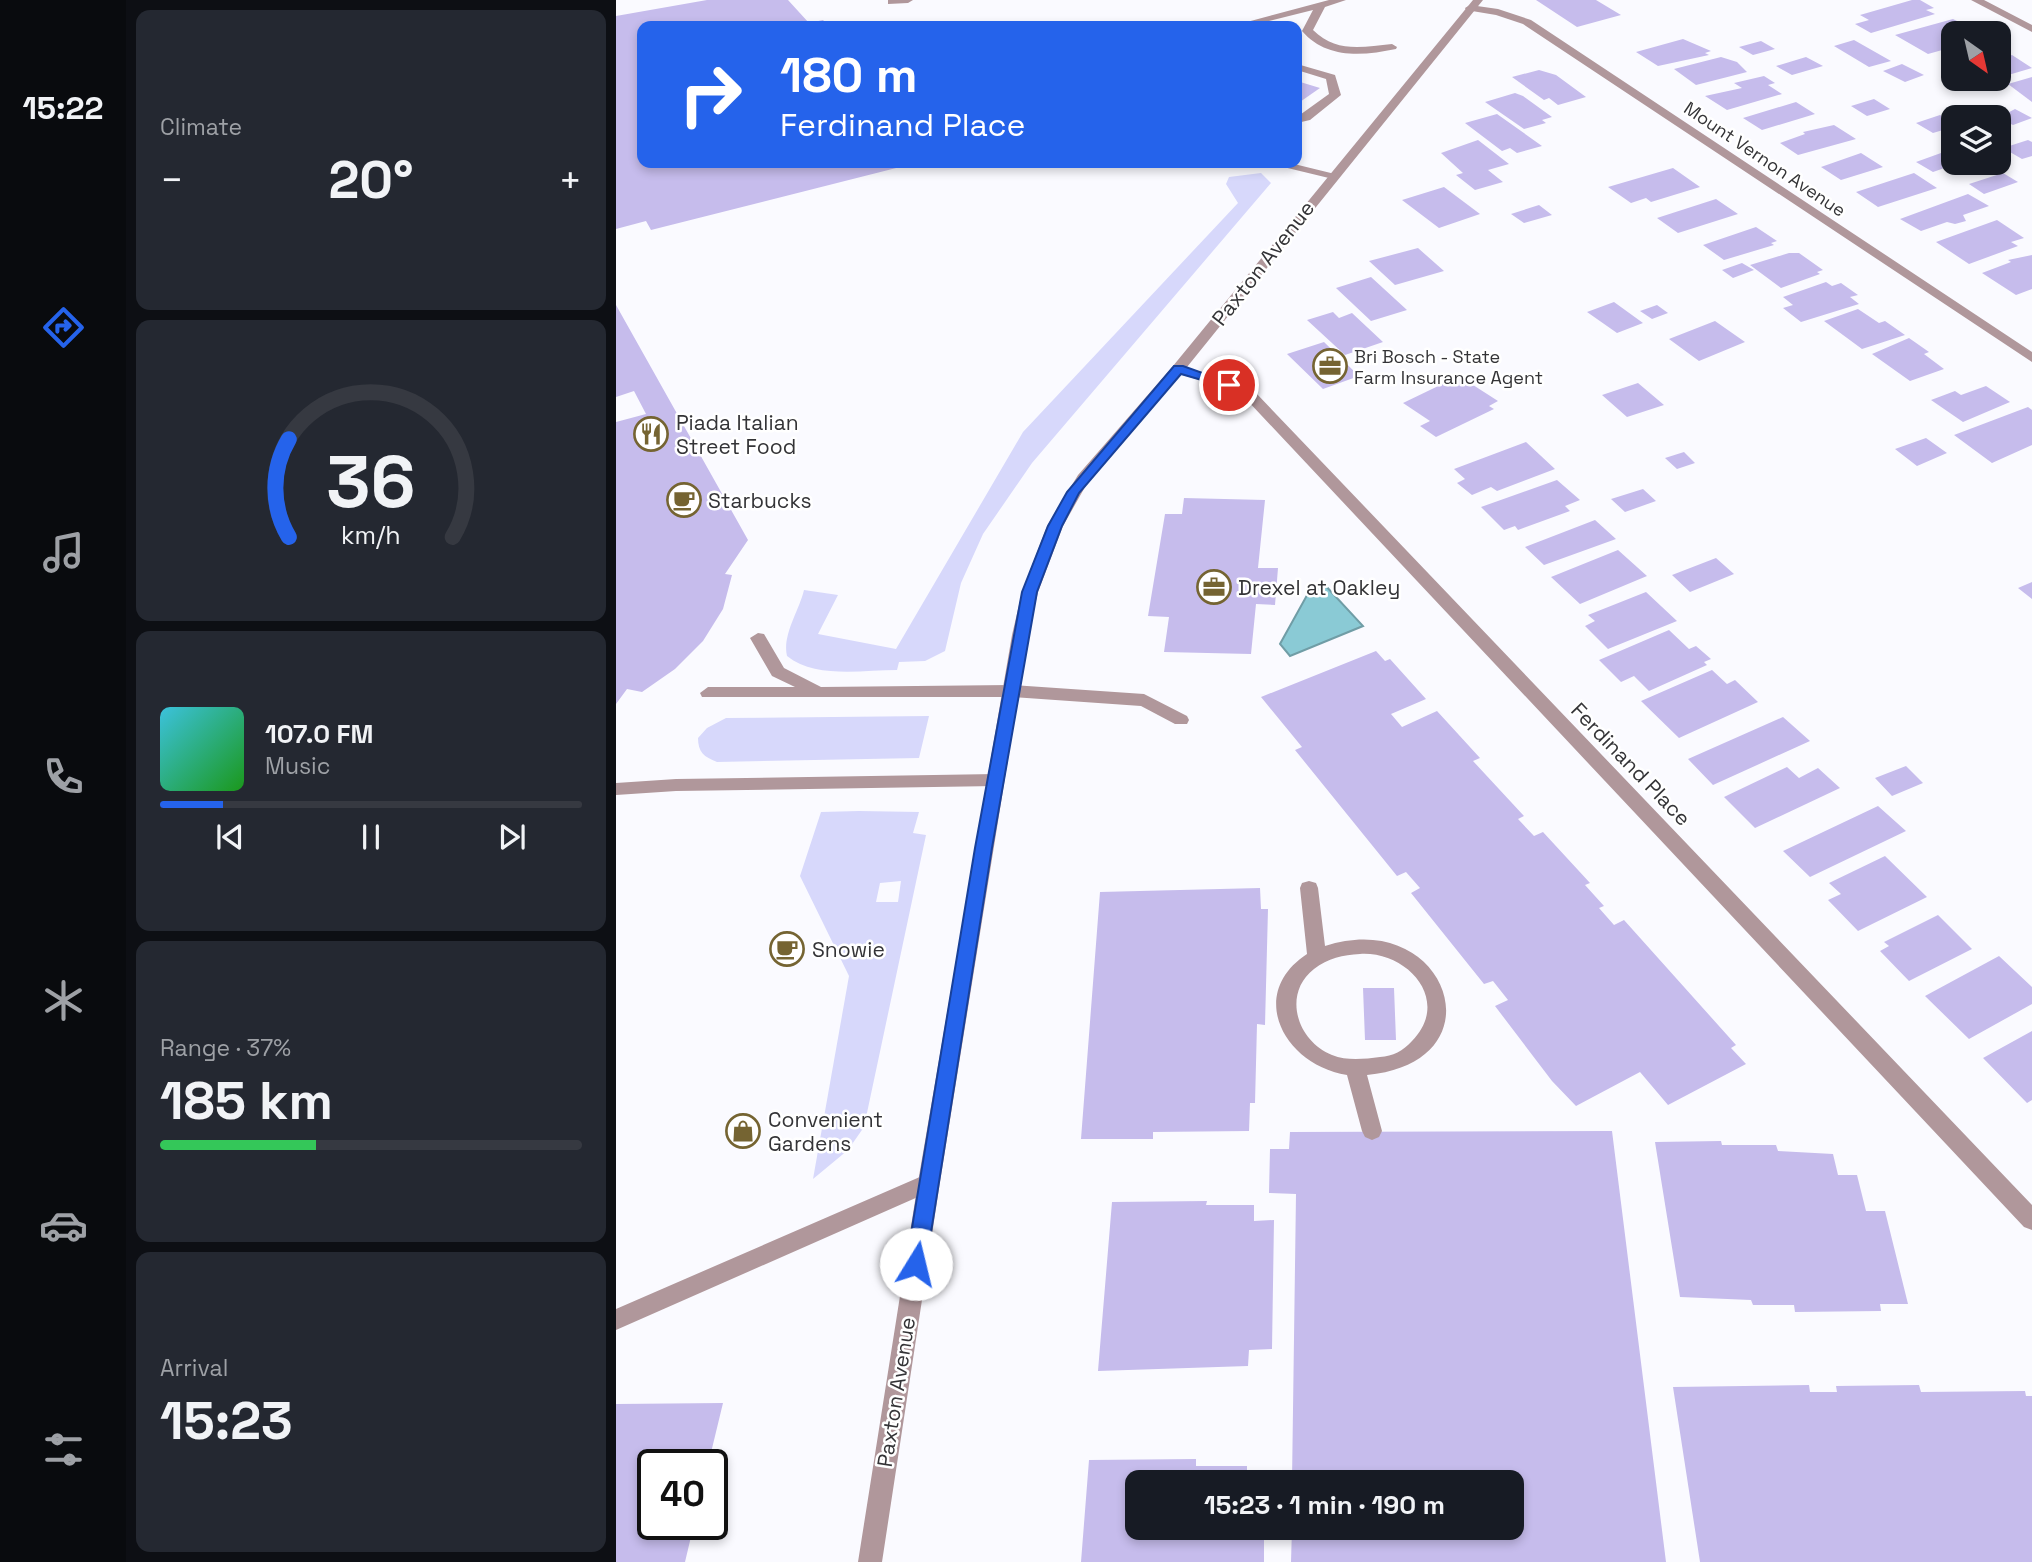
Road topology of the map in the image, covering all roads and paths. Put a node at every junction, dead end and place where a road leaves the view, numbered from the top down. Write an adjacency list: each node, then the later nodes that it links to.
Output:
1 (908, 0): 4 (street)
2 (1341, 0): 6 (street)
3 (1976, 0): 8 (street)
4 (892, 2)
5 (1474, 4): 13 (street, Paxton Avenue); 14 (street, Mount Vernon Avenue)
6 (1321, 5): 7 (street); 9 (street)
7 (1257, 21)
8 (2032, 29)
9 (1392, 47)
10 (1302, 68): 11 (street)
11 (1302, 119)
12 (1298, 168): 13 (street)
13 (1333, 175): 15 (street, Paxton Avenue)
14 (2032, 358)
15 (1178, 369): 17 (street, Paxton Avenue); 28 (street, Ferdinand Place)
16 (758, 639): 18 (street)
17 (1011, 691): 18 (street); 20 (street); 21 (street, Paxton Avenue)
18 (820, 692): 19 (street)
19 (708, 693)
20 (1181, 720)
21 (996, 780): 22 (street); 27 (street, Paxton Avenue)
22 (616, 789)
23 (1309, 888): 24 (street)
24 (1317, 957): 25 (street); 25 (street)
25 (1354, 1068): 26 (street)
26 (1372, 1131)
27 (929, 1182): 29 (street); 30 (street, Paxton Avenue)
28 (2032, 1220)
29 (616, 1320)
30 (870, 1562)

